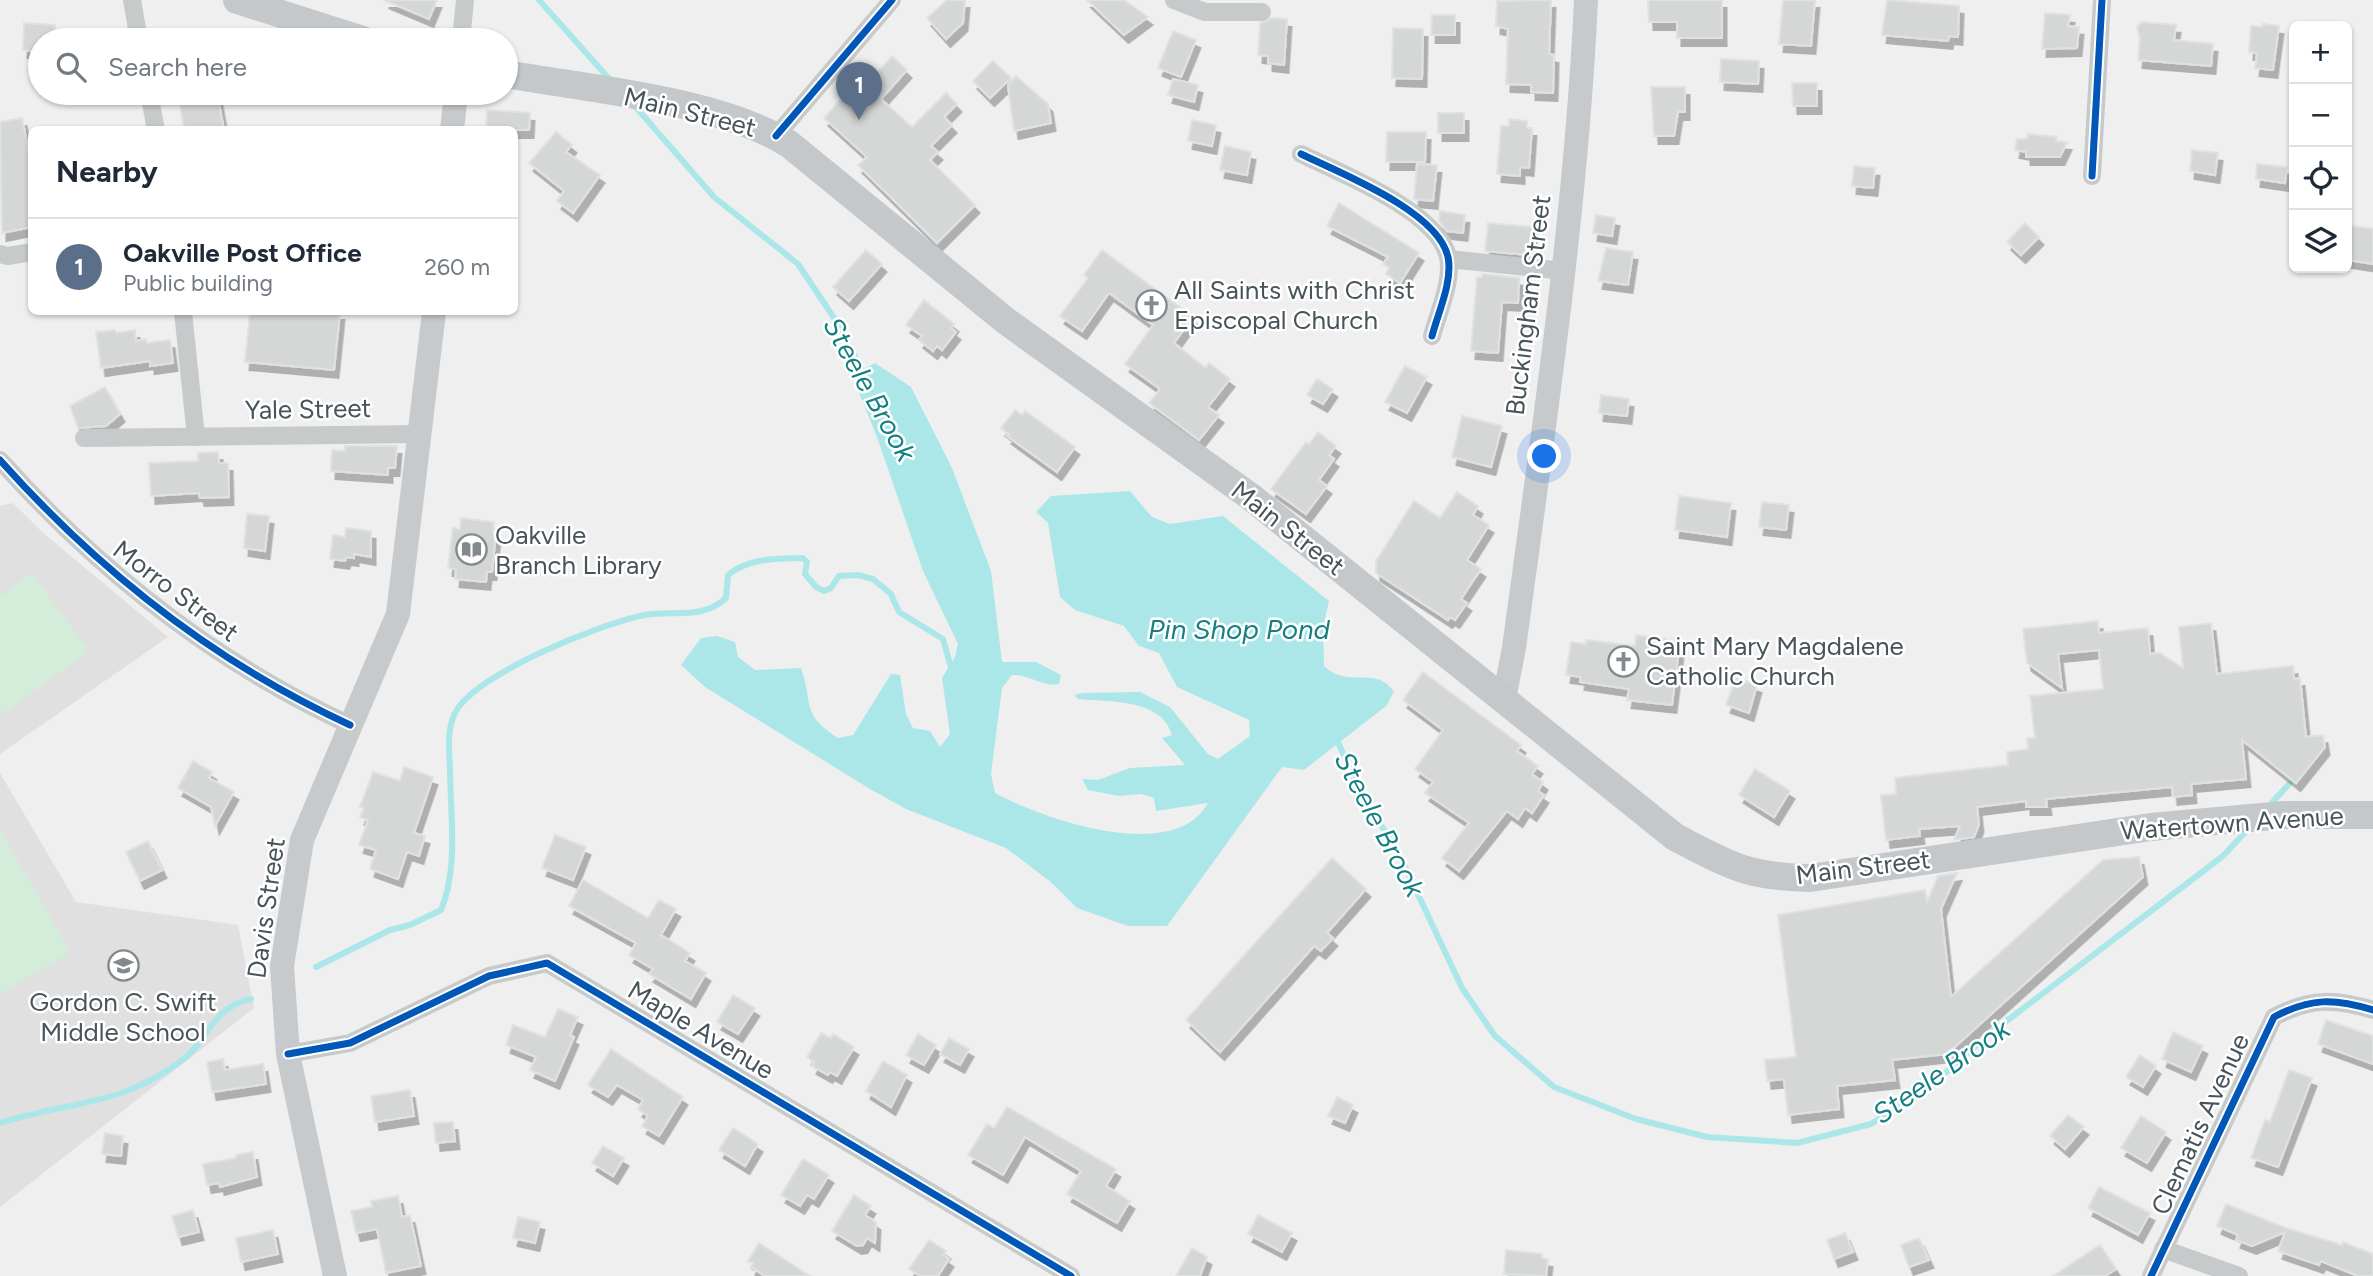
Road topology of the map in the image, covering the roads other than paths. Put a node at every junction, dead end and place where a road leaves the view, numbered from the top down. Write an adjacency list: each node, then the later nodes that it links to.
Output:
1 (132, 0): 9 (street)
2 (237, 0): 10 (main road)
3 (465, 0): 11 (street)
4 (892, 0): 17 (street)
5 (1174, 0): 8 (street)
6 (1586, 0): 23 (main road, Buckingham Street)
7 (2102, 0): 19 (street)
8 (1262, 12)
9 (137, 28)
10 (325, 28)
11 (462, 28)
12 (518, 76): 17 (main road, Main Street)
13 (151, 105): 15 (street)
14 (455, 105): 16 (main road)
15 (155, 126)
16 (452, 126)
17 (776, 136): 31 (main road, Main Street)
18 (1301, 154): 22 (street)
19 (2092, 176)
20 (0, 254): 21 (street)
21 (28, 254)
22 (1449, 259): 23 (street); 26 (street)
23 (1564, 271): 31 (main road, Buckingham Street)
24 (183, 315): 28 (street)
25 (434, 315): 27 (main road, Davis Street)
26 (1432, 336)
27 (422, 434): 28 (street, Yale Street); 32 (main road, Davis Street)
28 (196, 437): 29 (street, Yale Street)
29 (84, 438)
30 (0, 460): 32 (street, Morro Street)
31 (1504, 699): 34 (main road, Main Street)
32 (350, 726): 36 (main road, Davis Street)
33 (2373, 815): 34 (main road, Watertown Avenue)
34 (2091, 834)
35 (2373, 1010): 37 (street, Clematis Avenue)
36 (288, 1054): 38 (main road, Davis Street); 39 (street, Maple Avenue)
37 (2163, 1249): 40 (street, Clematis Avenue); 41 (street)
38 (335, 1276)
39 (1071, 1276)
40 (2151, 1276)
41 (2239, 1276)

